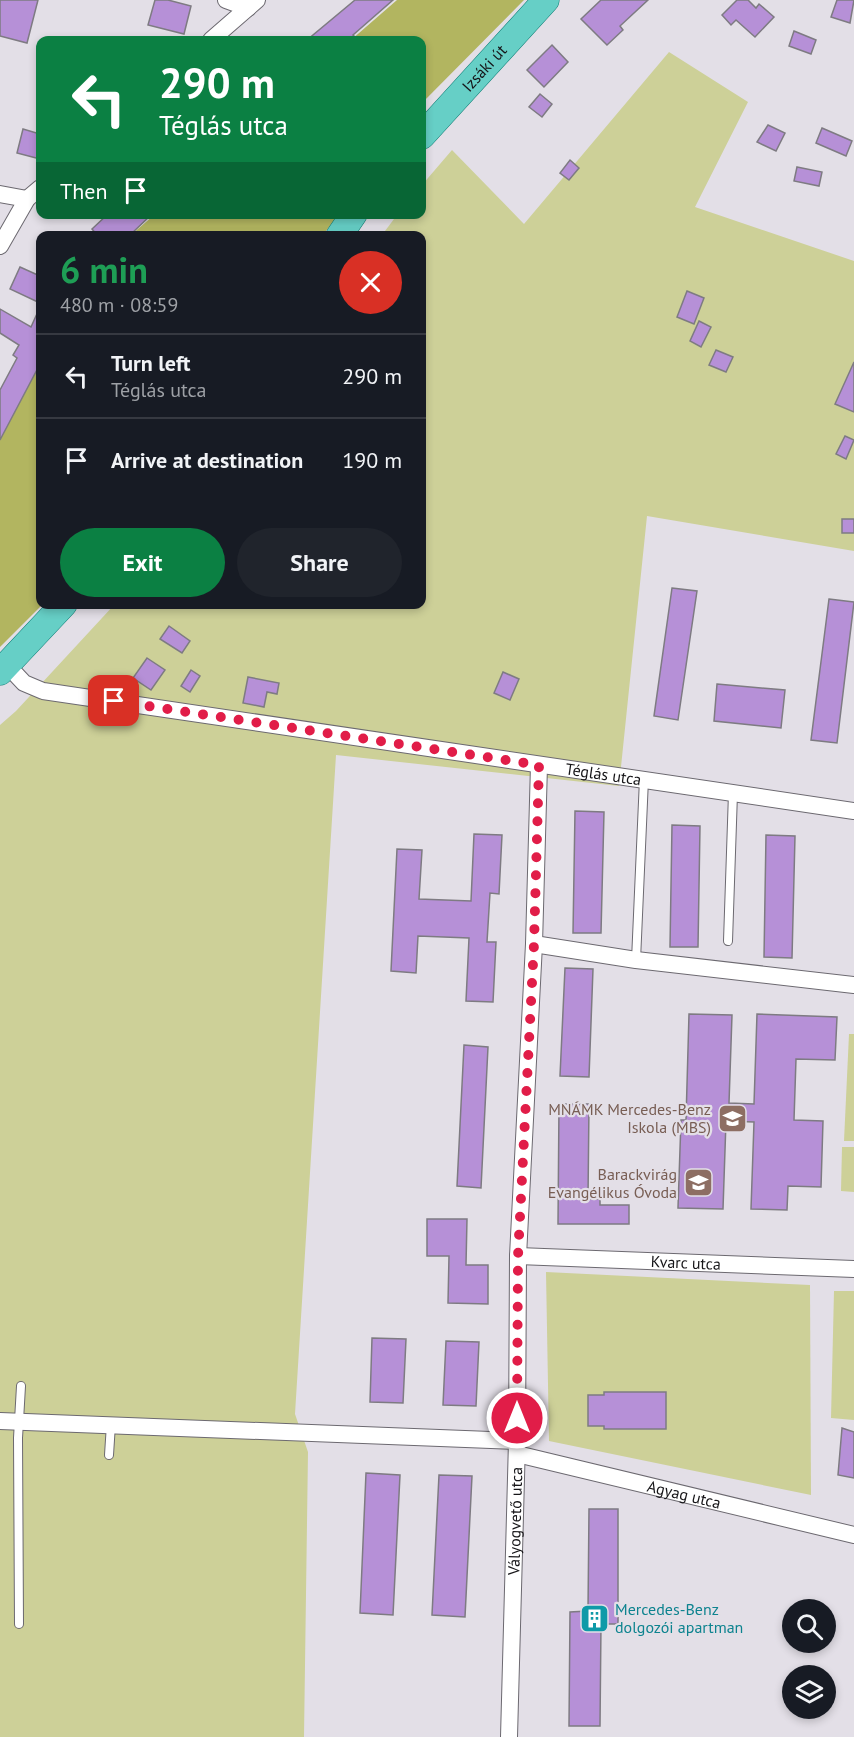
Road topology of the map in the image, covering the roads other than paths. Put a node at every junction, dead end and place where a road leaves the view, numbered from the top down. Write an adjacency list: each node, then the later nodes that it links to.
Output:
1 (226, 0): 3 (street)
2 (546, 0): 5 (main road, Izsáki út)
3 (253, 4): 4 (street)
4 (216, 36)
5 (426, 132)
6 (36, 192): 8 (street)
7 (0, 194): 8 (street)
8 (27, 200): 9 (street)
9 (0, 246)
10 (59, 609): 11 (main road)
11 (4, 669): 12 (street, Téglás utca)
12 (539, 765): 13 (street, Téglás utca); 17 (street, Vályogvető utca)
13 (644, 779): 14 (street, Téglás utca); 18 (lane)
14 (733, 792): 15 (street, Téglás utca); 16 (lane)
15 (854, 811)
16 (728, 941)
17 (534, 944): 18 (street); 20 (street, Vályogvető utca)
18 (636, 960): 19 (street)
19 (854, 985)
20 (518, 1256): 21 (street, Kvarc utca); 26 (street, Vályogvető utca)
21 (854, 1269)
22 (21, 1386): 23 (lane)
23 (19, 1420): 24 (street, Agyag utca); 25 (street, Agyag utca); 29 (lane)
24 (0, 1421)
25 (111, 1424): 26 (street, Agyag utca); 27 (lane)
26 (517, 1448): 28 (street, Agyag utca); 30 (street, Vályogvető utca)
27 (109, 1455)
28 (854, 1535)
29 (19, 1624)
30 (509, 1737)

